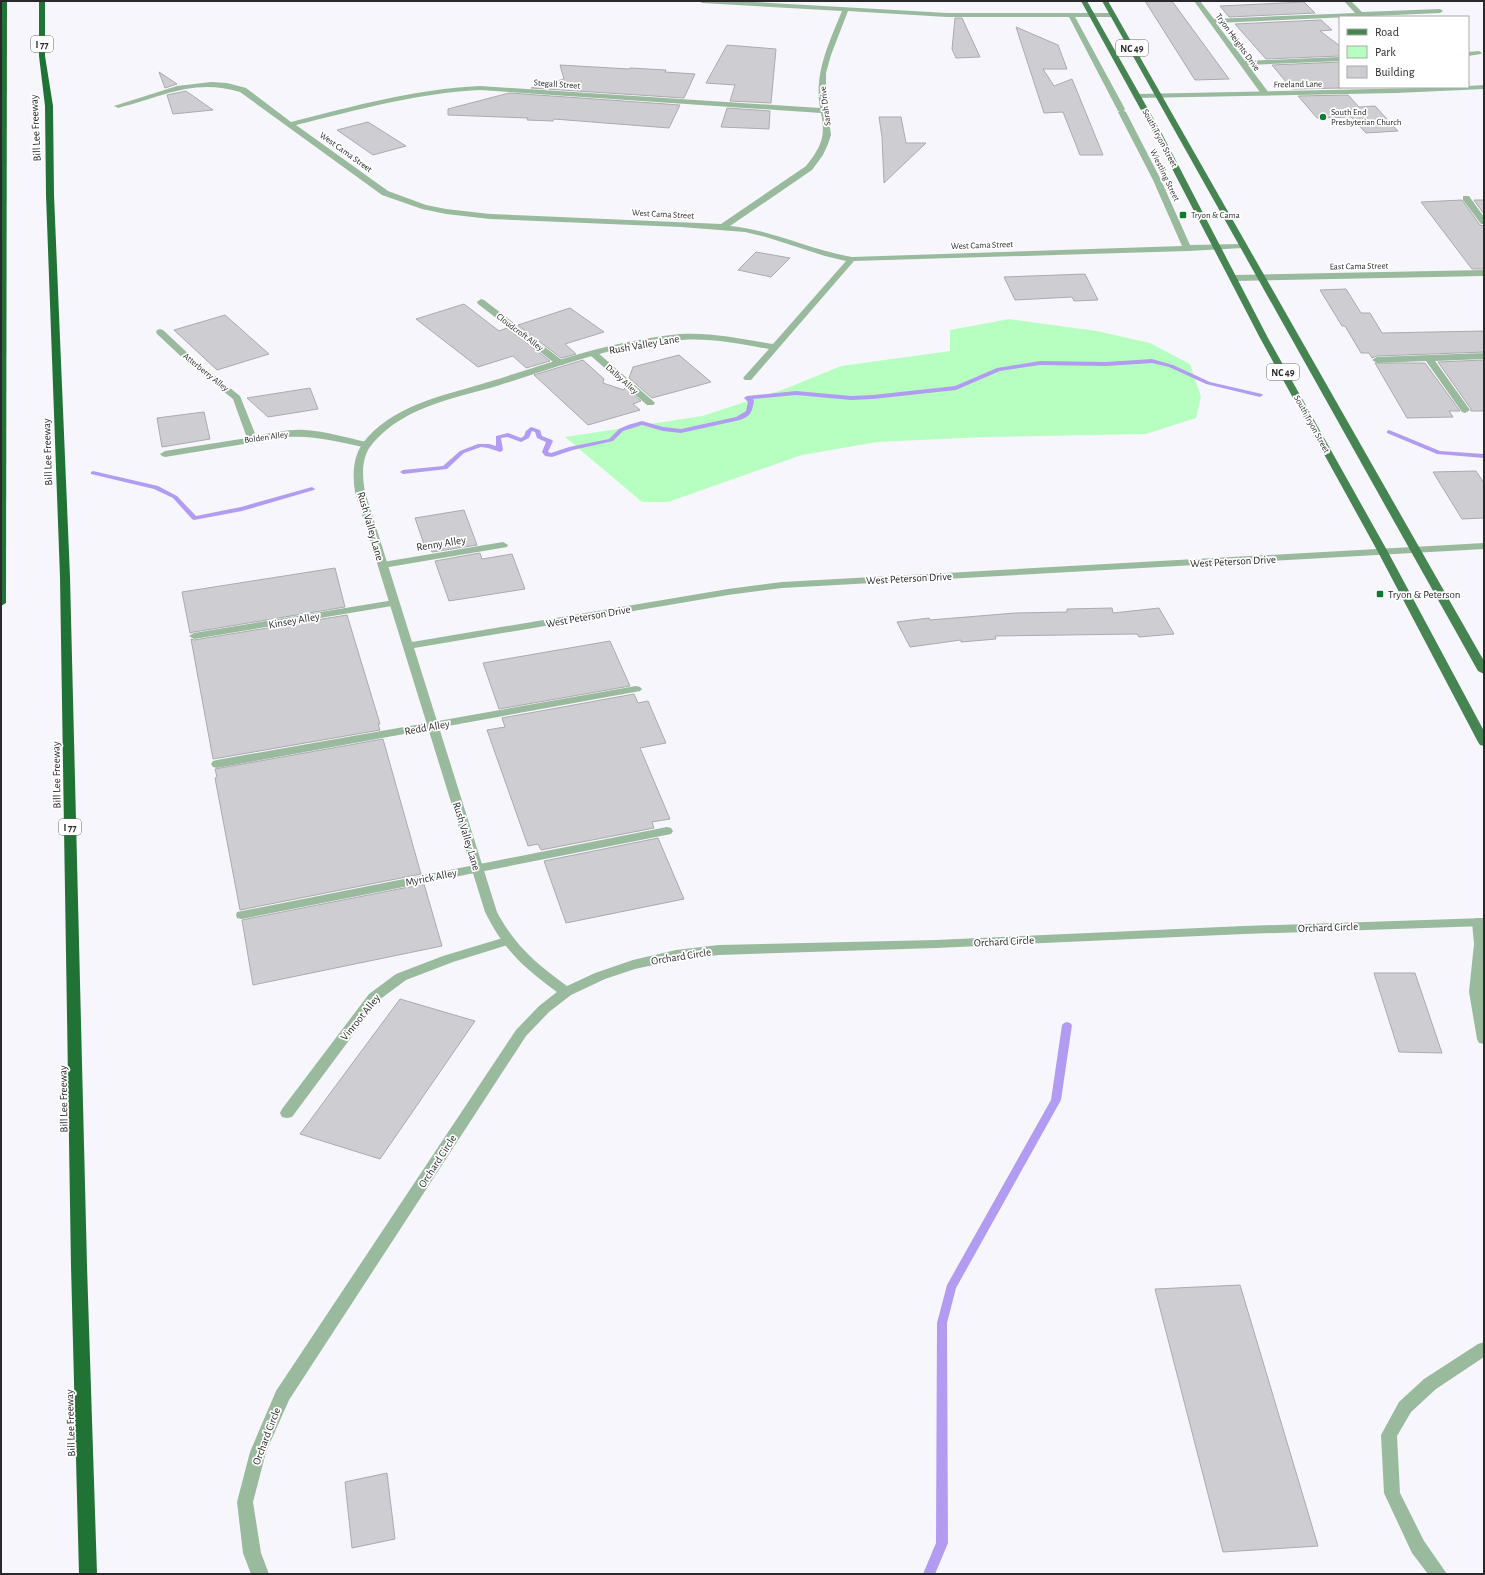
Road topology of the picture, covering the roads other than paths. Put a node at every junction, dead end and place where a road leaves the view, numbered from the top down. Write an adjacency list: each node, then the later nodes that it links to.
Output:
1 (4, 1): 17 (highway)
2 (702, 1): 8 (street)
3 (1084, 1): 12 (main road, South Tryon Street / NC 49)
4 (1105, 1): 13 (main road, South Tryon Street / NC 49)
5 (1197, 1): 16 (street, Tryon Heights Drive)
6 (1347, 1): 14 (street)
7 (43, 3): 78 (highway, Bill Lee Freeway / I 77)
8 (846, 9): 11 (street); 29 (street, Sarah Drive)
9 (1440, 11): 14 (street)
10 (1, 12): 17 (highway)
11 (1071, 15): 12 (street); 36 (street, Wiestling Street)
12 (1090, 15): 13 (street); 26 (main road, South Tryon Street / NC 49)
13 (1113, 15): 27 (main road, South Tryon Street / NC 49)
14 (1362, 16)
15 (1339, 17): 16 (street)
16 (1211, 20): 21 (street, Tryon Heights Drive)
17 (4, 22): 60 (highway)
18 (1478, 53): 19 (street)
19 (1469, 54)
20 (1339, 59): 21 (street)
21 (1243, 63): 25 (street, Tryon Heights Drive)
22 (1469, 87): 23 (street, Freeland Lane)
23 (1484, 87)
24 (1436, 88): 25 (street, Freeland Lane)
25 (1265, 94): 27 (street, Freeland Lane)
26 (1137, 96): 27 (street, Freeland Lane); 35 (main road, South Tryon Street / NC 49)
27 (1159, 96): 34 (main road, South Tryon Street / NC 49)
28 (118, 106): 30 (street, West Cama Street)
29 (825, 111): 30 (street, Stegall Street); 33 (street, Sarah Drive)
30 (290, 124): 33 (street, West Cama Street)
31 (1466, 198): 32 (street)
32 (1484, 222)
33 (723, 228): 37 (street, West Cama Street)
34 (1243, 246): 35 (street, West Cama Street); 40 (main road, South Tryon Street / NC 49)
35 (1218, 248): 36 (street, West Cama Street); 39 (main road, South Tryon Street / NC 49)
36 (1188, 249): 37 (street, West Cama Street)
37 (852, 259): 43 (street)
38 (1484, 273): 40 (street, East Cama Street)
39 (1234, 278): 40 (street, East Cama Street); 58 (main road, South Tryon Street / NC 49)
40 (1261, 278): 57 (main road, South Tryon Street / NC 49)
41 (481, 302): 48 (street, Cloudcroft Alley)
42 (160, 332): 52 (street, Atterberry Alley)
43 (774, 348): 44 (street, Rush Valley Lane); 49 (street)
44 (594, 354): 48 (street, Rush Valley Lane); 50 (street, Dalby Alley)
45 (1484, 356): 46 (street)
46 (1429, 358): 47 (street); 51 (street)
47 (1377, 360)
48 (560, 363): 53 (street, Rush Valley Lane)
49 (748, 378)
50 (650, 403)
51 (1465, 410)
52 (252, 439): 53 (street, Bolden Alley); 54 (street, Bolden Alley)
53 (367, 444): 59 (street, Rush Valley Lane)
54 (165, 454)
55 (503, 545): 59 (street, Renny Alley)
56 (1484, 546): 57 (street, West Peterson Drive)
57 (1414, 549): 58 (street, West Peterson Drive); 64 (main road, South Tryon Street / NC 49)
58 (1383, 552): 63 (street, West Peterson Drive); 67 (main road, South Tryon Street / NC 49)
59 (383, 565): 61 (street, Rush Valley Lane)
60 (1, 603)
61 (394, 603): 62 (street, Kinsey Alley); 63 (street, Rush Valley Lane)
62 (194, 636)
63 (408, 646): 66 (street, Rush Valley Lane)
64 (1484, 671)
65 (636, 689): 66 (street, Redd Alley)
66 (433, 725): 68 (street, Redd Alley); 70 (street, Rush Valley Lane)
67 (1484, 742)
68 (218, 764)
69 (667, 831): 70 (street, Myrick Alley)
70 (476, 868): 71 (street, Myrick Alley); 73 (street, Rush Valley Lane)
71 (242, 915)
72 (1481, 922): 74 (street, Orchard Circle); 75 (street)
73 (506, 941): 74 (street, Rush Valley Lane); 76 (street, Vinroot Alley)
74 (566, 992): 79 (street, Orchard Circle)
75 (1484, 1039)
76 (287, 1113)
77 (1484, 1349): 80 (street)
78 (88, 1574)
79 (260, 1574)
80 (1438, 1574)

